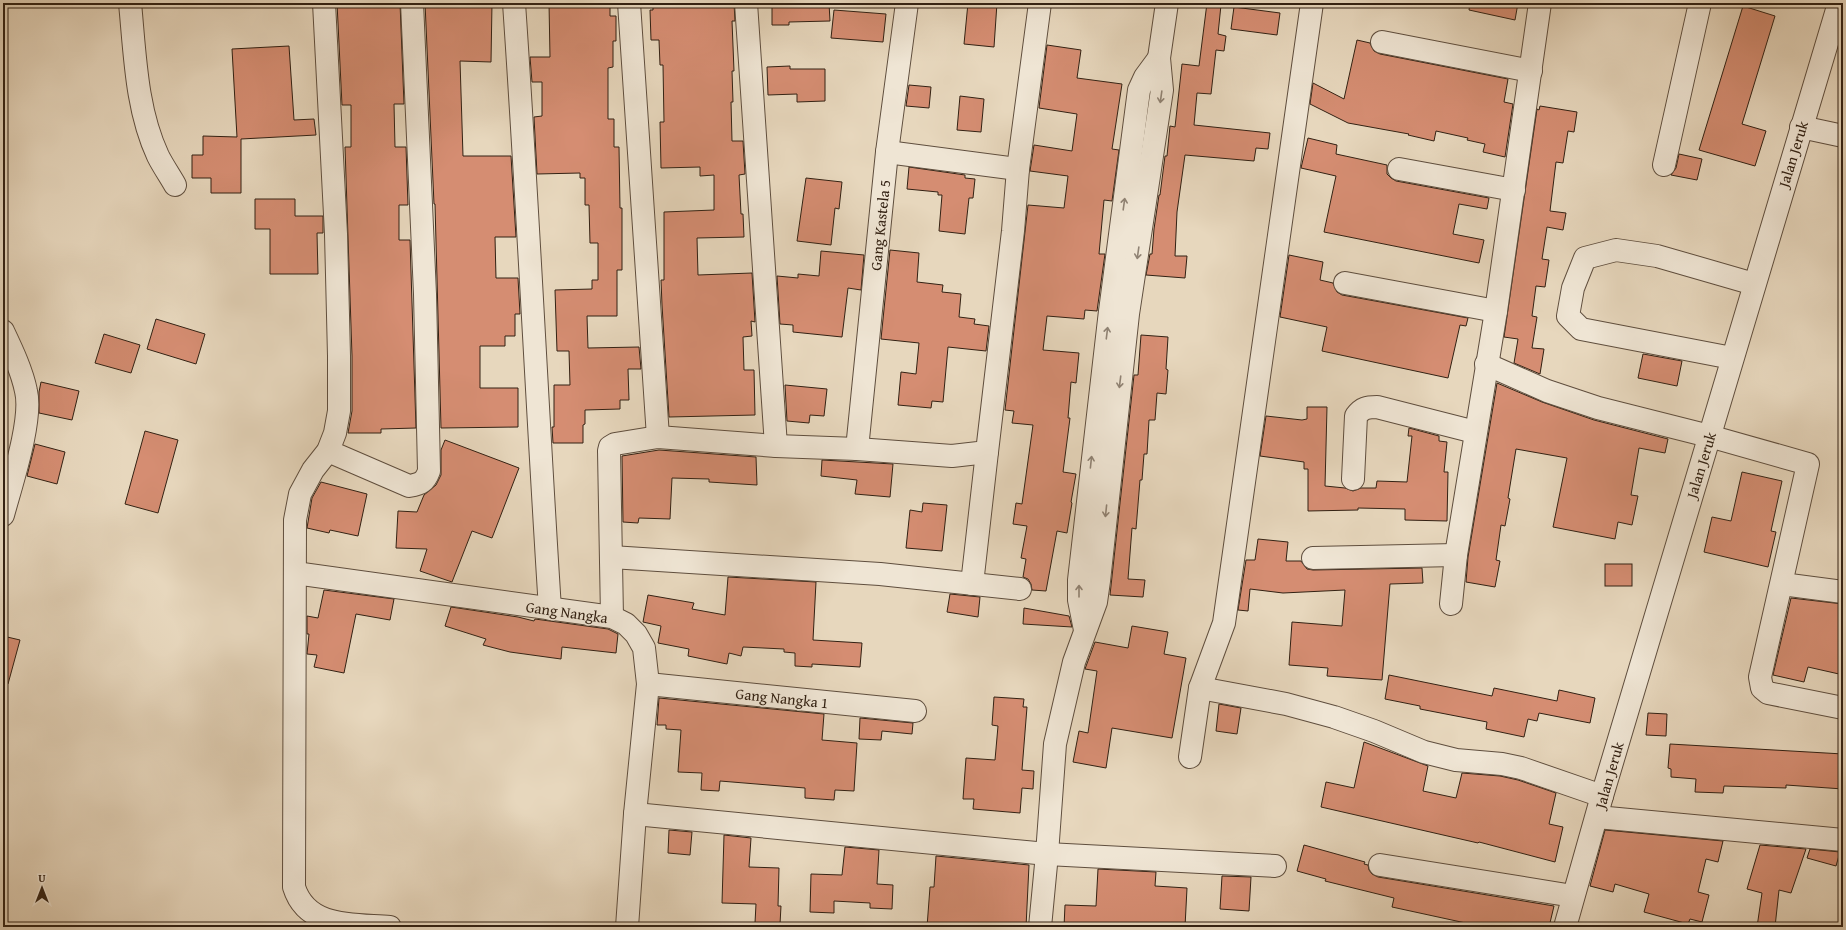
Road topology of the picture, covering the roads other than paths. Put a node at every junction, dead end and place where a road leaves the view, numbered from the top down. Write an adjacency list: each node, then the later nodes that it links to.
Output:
1 (130, 3): 22 (street)
2 (324, 3): 35 (street)
3 (412, 3): 35 (street)
4 (514, 3): 48 (street)
5 (629, 3): 32 (street)
6 (746, 3): 33 (street)
7 (907, 3): 18 (street, Gang Kastela 5)
8 (1040, 3): 20 (street)
9 (1167, 3): 59 (street)
10 (1312, 3): 51 (street)
11 (1540, 3): 15 (street)
12 (1700, 3): 19 (street)
13 (1838, 10): 16 (street, Jalan Jeruk)
14 (1382, 42): 15 (street)
15 (1531, 71): 23 (street)
16 (1801, 127): 17 (street); 25 (street, Jalan Jeruk)
17 (1843, 136)
18 (887, 152): 20 (street); 34 (street, Gang Kastela 5)
19 (1664, 165)
20 (1018, 169): 36 (street)
21 (1399, 169): 23 (street)
22 (175, 185)
23 (1514, 190): 26 (street)
24 (1345, 283): 26 (street)
25 (1754, 284): 28 (street, Jalan Jeruk); 28 (street)
26 (1496, 311): 29 (street)
27 (3, 331): 38 (street)
28 (1732, 358): 31 (street, Jalan Jeruk)
29 (1486, 364): 30 (street); 31 (street)
30 (1475, 432): 37 (street); 39 (street)
31 (1709, 436): 44 (street); 55 (street, Jalan Jeruk)
32 (658, 437): 33 (street); 40 (street)
33 (776, 446): 34 (street)
34 (858, 449): 36 (street)
35 (328, 451): 42 (street)
36 (987, 452): 43 (street)
37 (1353, 479)
38 (3, 515)
39 (1456, 556): 41 (street); 47 (street)
40 (611, 557): 43 (street); 49 (street)
41 (1313, 558)
42 (295, 573): 48 (street, Gang Nangka); 63 (street)
43 (972, 584): 45 (street)
44 (1782, 584): 46 (street); 52 (street)
45 (1020, 589)
46 (1843, 592)
47 (1451, 604)
48 (550, 609): 49 (street, Gang Nangka)
49 (612, 617): 50 (street, Gang Nangka)
50 (648, 684): 53 (street, Gang Nangka 1); 56 (street, Gang Nangka)
51 (1200, 688): 54 (street); 55 (street)
52 (1843, 708)
53 (915, 711)
54 (1190, 757)
55 (1602, 796): 57 (street, Jalan Jeruk)
56 (635, 814): 59 (street); 64 (street, Gang Nangka)
57 (1597, 817): 58 (street); 62 (street, Jalan Jeruk)
58 (1843, 840)
59 (1047, 854): 61 (street); 65 (street)
60 (1380, 865): 62 (street)
61 (1274, 866)
62 (1574, 896): 66 (street, Jalan Jeruk)
63 (390, 927)
64 (627, 927)
65 (1040, 927)
66 (1565, 927)

